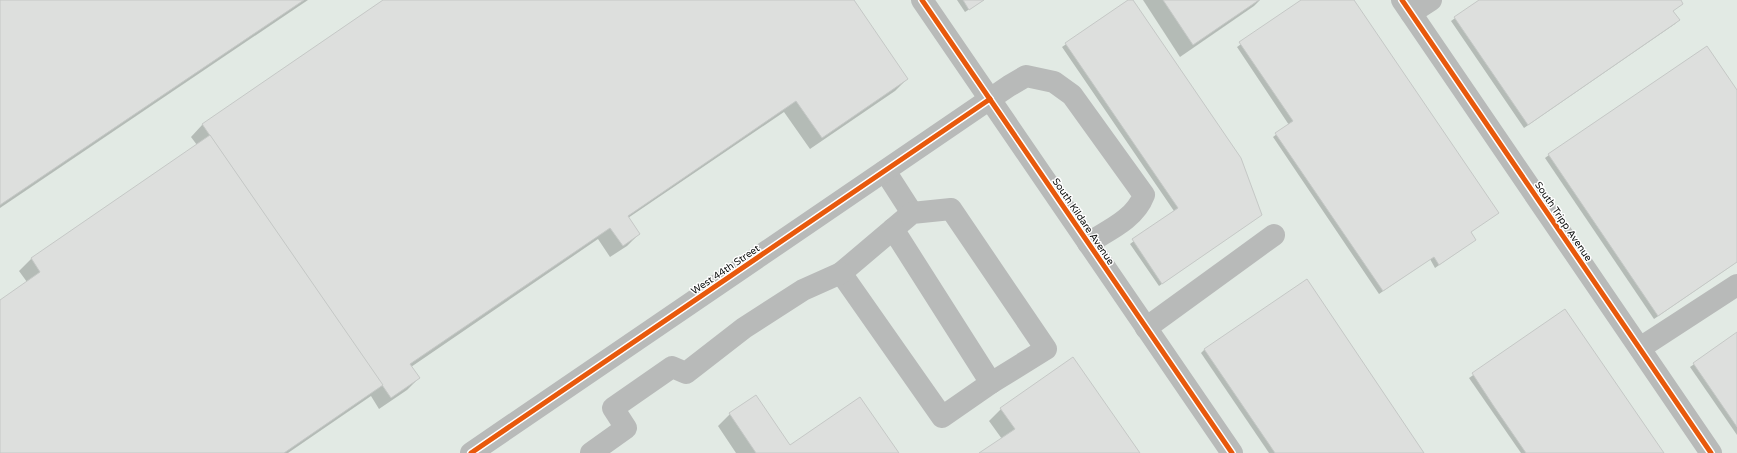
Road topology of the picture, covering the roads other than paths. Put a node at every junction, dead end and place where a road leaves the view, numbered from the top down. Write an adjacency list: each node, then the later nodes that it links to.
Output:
1 (922, 0): 4 (street, South Kildare Avenue)
2 (1431, 0): 3 (street)
3 (1406, 7): 13 (street, South Tripp Avenue)
4 (990, 99): 5 (street, West 44th Street); 9 (street, South Kildare Avenue); 9 (street, West 44th Street)
5 (885, 171): 6 (street); 15 (street, West 44th Street)
6 (912, 213): 7 (street); 14 (street)
7 (893, 229): 10 (street); 14 (street)
8 (1274, 235): 12 (street)
9 (1088, 243): 12 (street, South Kildare Avenue)
10 (840, 273): 14 (street); 16 (street)
11 (1737, 285): 13 (street)
12 (1146, 328): 17 (street, South Kildare Avenue)
13 (1640, 348): 18 (street, South Tripp Avenue)
14 (990, 383)
15 (471, 453)
16 (591, 453)
17 (1232, 453)
18 (1711, 453)

